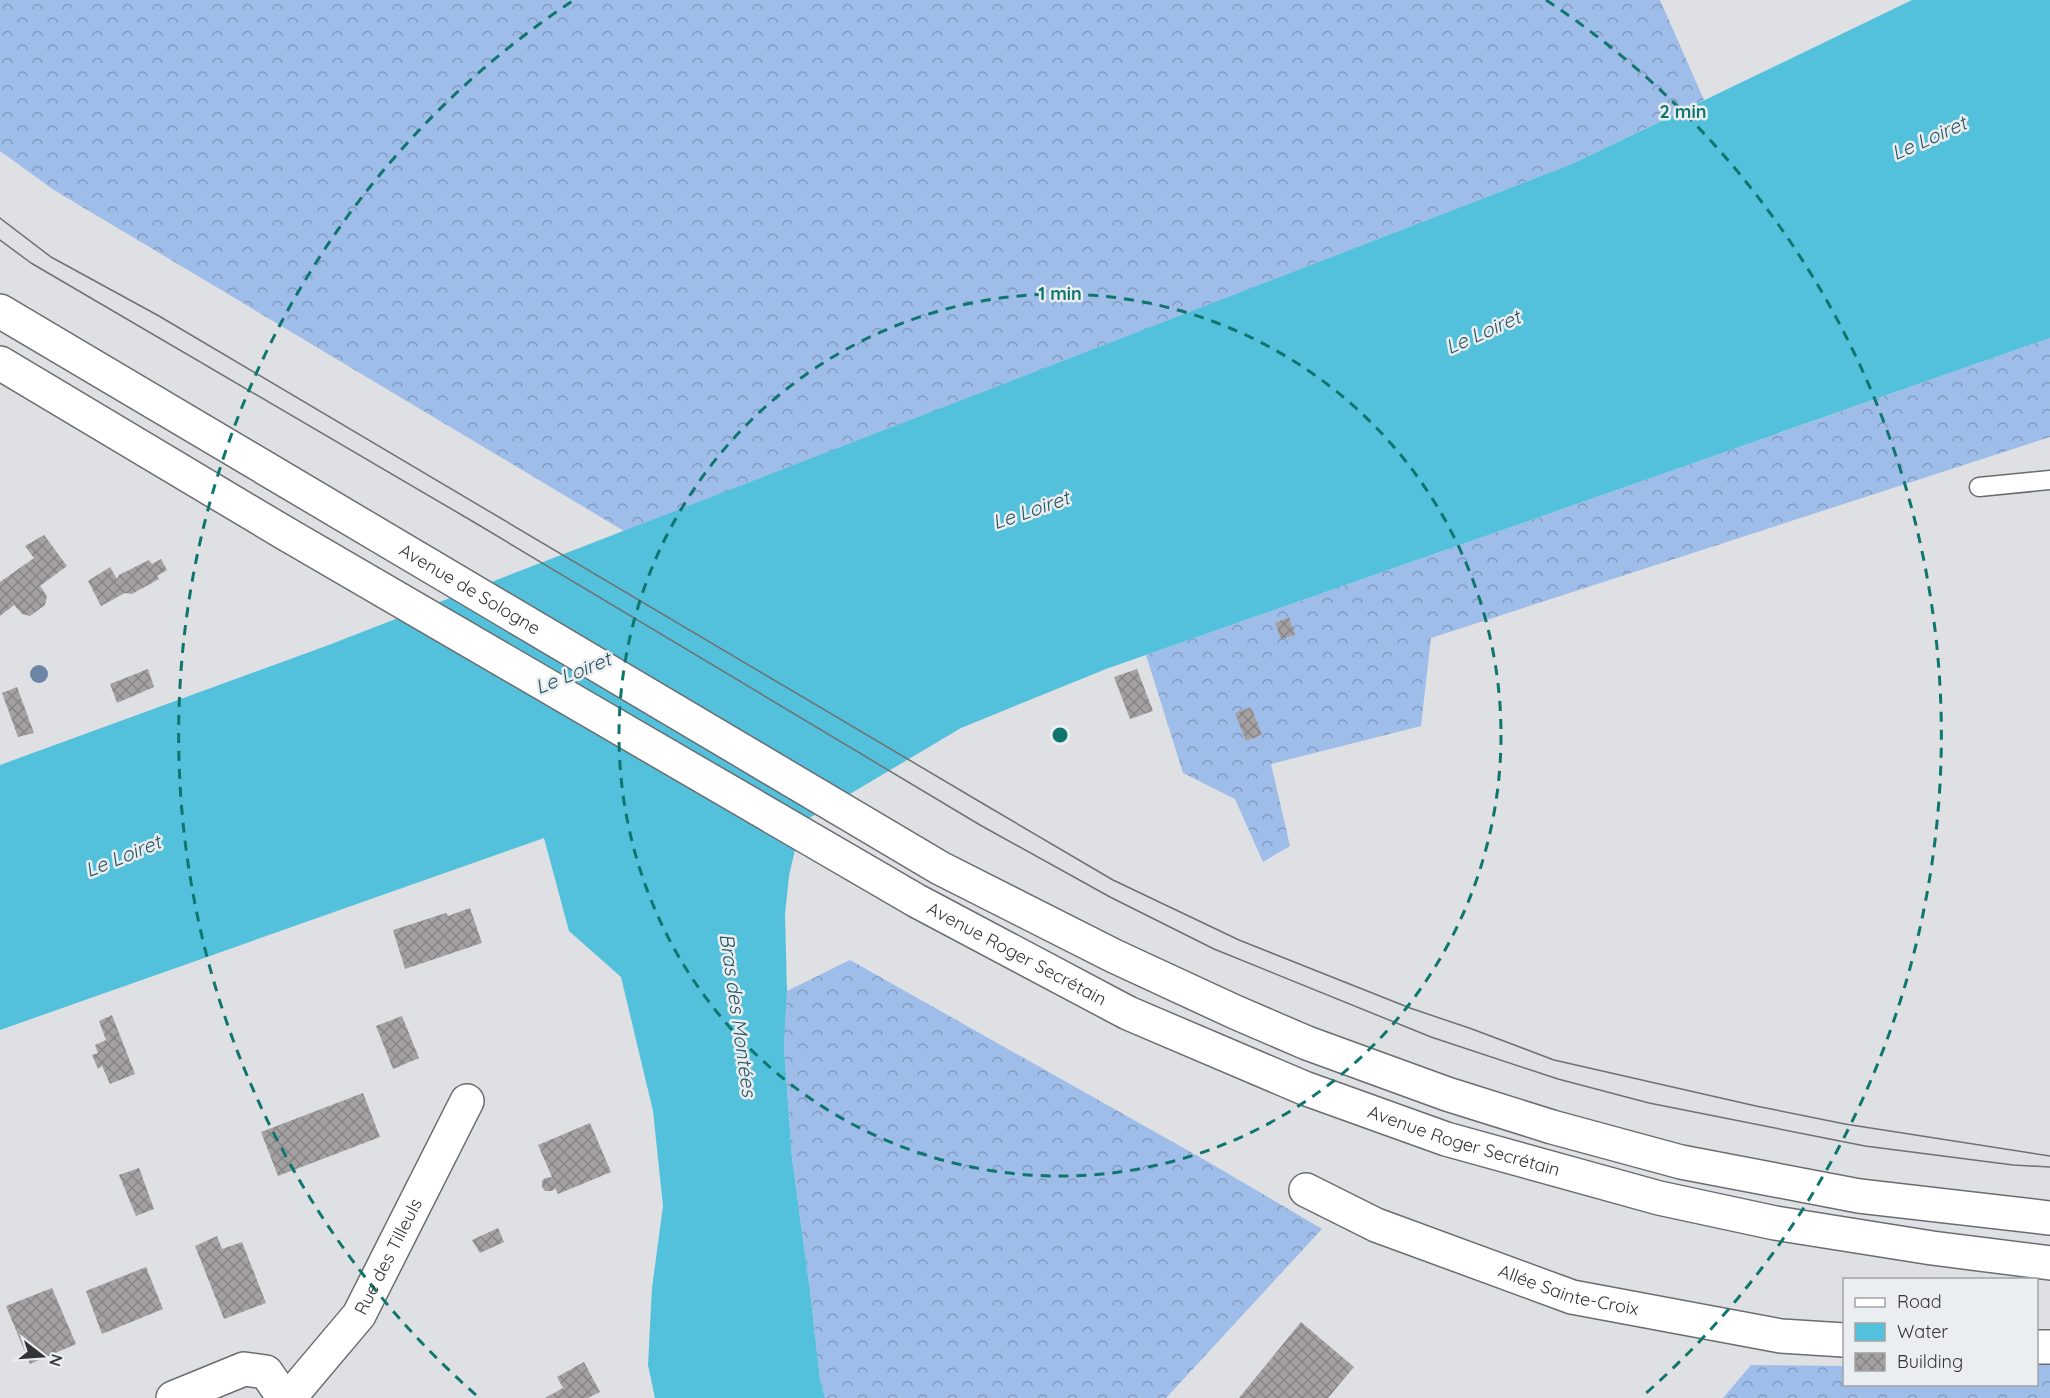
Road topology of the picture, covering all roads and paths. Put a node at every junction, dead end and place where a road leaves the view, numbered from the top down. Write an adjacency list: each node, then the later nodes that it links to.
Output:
1 (0, 297): 4 (main road)
2 (0, 311): 4 (main road, Avenue de Sologne)
3 (0, 363): 10 (main road, Avenue Roger Secrétain)
4 (206, 432): 9 (main road, Avenue de Sologne)
5 (2050, 480): 6 (lane)
6 (1979, 487)
7 (466, 1101): 14 (main road, Rue des Tilleuls)
8 (1306, 1190): 11 (main road, Allée Sainte-Croix)
9 (2050, 1218)
10 (2050, 1263)
11 (1843, 1340)
12 (275, 1385): 13 (main road)
13 (173, 1398)
14 (289, 1398)

